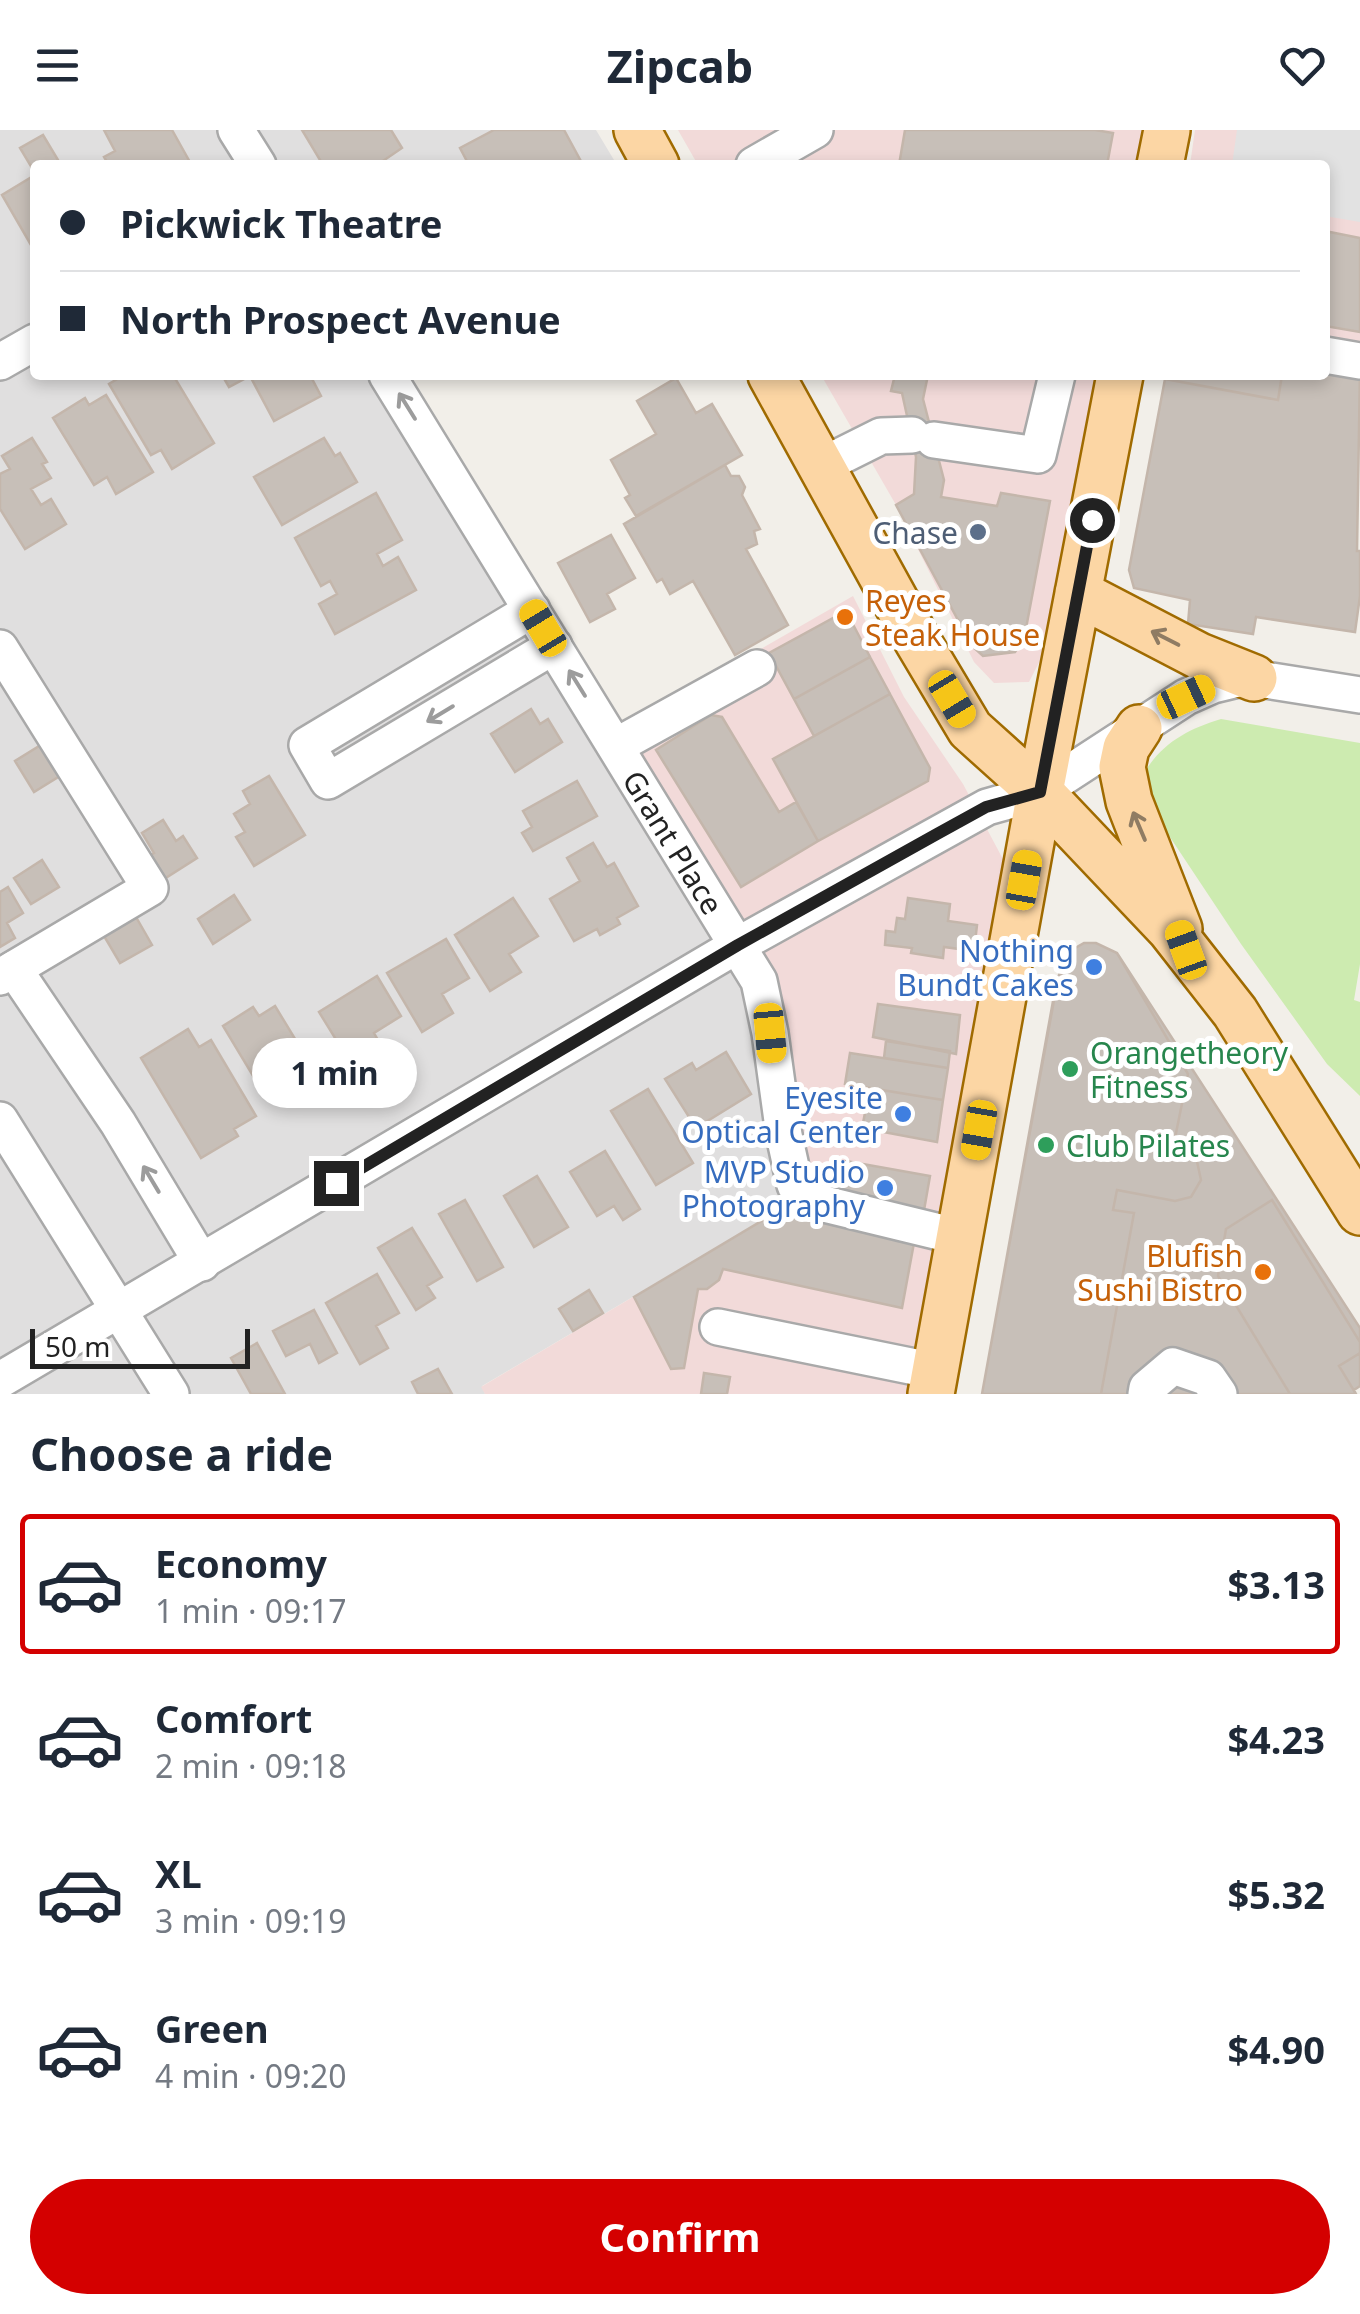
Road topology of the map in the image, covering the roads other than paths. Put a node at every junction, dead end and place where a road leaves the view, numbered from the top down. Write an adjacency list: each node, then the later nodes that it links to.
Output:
1 (236, 130): 5 (street)
2 (636, 130): 6 (main road)
3 (815, 130): 7 (street)
4 (1166, 130): 8 (main road)
5 (255, 160)
6 (653, 160)
7 (763, 160)
8 (1161, 160)
9 (30, 345): 12 (street)
10 (1330, 355): 11 (street)
11 (1360, 361)
12 (0, 362)
13 (390, 380): 19 (street, Grant Place, one-way to 13)
14 (774, 380): 17 (main road)
15 (1055, 380): 17 (street)
16 (1119, 380): 18 (main road)
17 (821, 466): 27 (main road)
18 (1078, 593): 23 (main road, one-way to 18); 27 (main road)
19 (532, 610): 20 (street, Grant Place); 20 (street, one-way to 19)
20 (554, 646): 26 (street, Grant Place, one-way to 20)
21 (0, 648): 30 (street)
22 (757, 668): 26 (street)
23 (1254, 678): 24 (street); 25 (street)
24 (1360, 695)
25 (1138, 728): 27 (street); 29 (main road, one-way to 25)
26 (616, 746): 28 (street, Grant Place)
27 (1040, 792): 28 (street); 29 (main road); 33 (main road)
28 (738, 945): 33 (street, Grant Place); 34 (street)
29 (1186, 950): 32 (main road)
30 (7, 973): 34 (street, one-way to 30)
31 (0, 1120): 35 (street)
32 (1360, 1212)
33 (960, 1237): 38 (main road)
34 (202, 1263): 35 (street)
35 (120, 1312): 37 (street); 39 (street)
36 (718, 1327): 38 (street)
37 (0, 1380)
38 (933, 1383)
39 (171, 1394)
40 (1146, 1394): 41 (street)
41 (1219, 1394)

